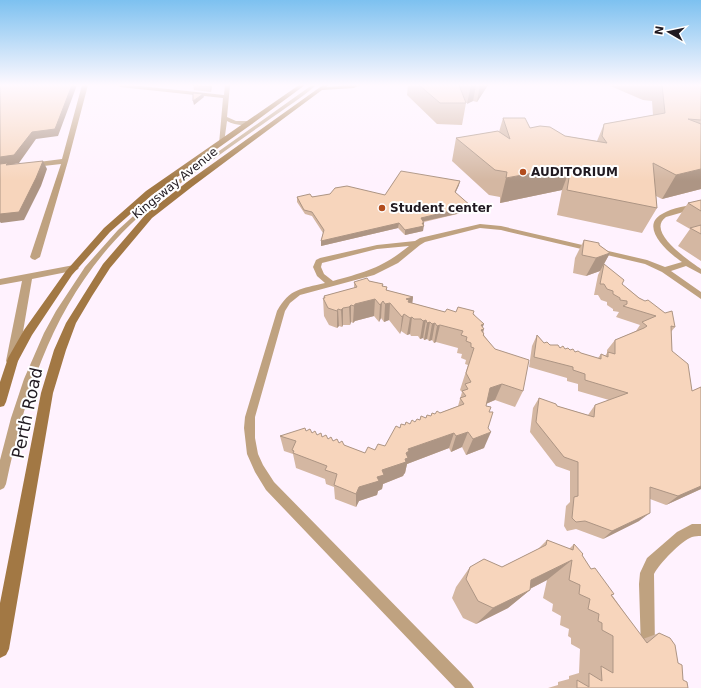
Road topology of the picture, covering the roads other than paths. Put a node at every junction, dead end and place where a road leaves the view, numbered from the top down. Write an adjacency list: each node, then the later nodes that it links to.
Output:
1 (77, 117): 8 (street)
2 (258, 117): 6 (main road, Kingsway Avenue)
3 (273, 117): 24 (lane)
4 (277, 117): 14 (main road, Kingsway Avenue)
5 (225, 118): 6 (street); 7 (street)
6 (250, 123): 7 (main road, Kingsway Avenue)
7 (221, 143): 15 (main road, Kingsway Avenue)
8 (65, 161): 9 (street); 12 (street)
9 (0, 169)
10 (701, 205): 13 (lane)
11 (417, 243): 16 (lane); 20 (lane); 20 (lane)
12 (35, 257)
13 (687, 263): 16 (lane); 17 (lane)
14 (106, 266): 26 (main road, Perth Road)
15 (74, 268): 18 (street); 22 (main road, Kingsway Avenue)
16 (665, 270): 21 (lane)
17 (701, 272)
18 (28, 277): 19 (street); 22 (street)
19 (0, 282)
20 (331, 283): 28 (lane)
21 (701, 296)
22 (12, 361): 23 (main road, Perth Road)
23 (0, 402)
24 (0, 484)
25 (701, 530): 27 (lane)
26 (0, 649)
27 (648, 664)
28 (466, 688)

